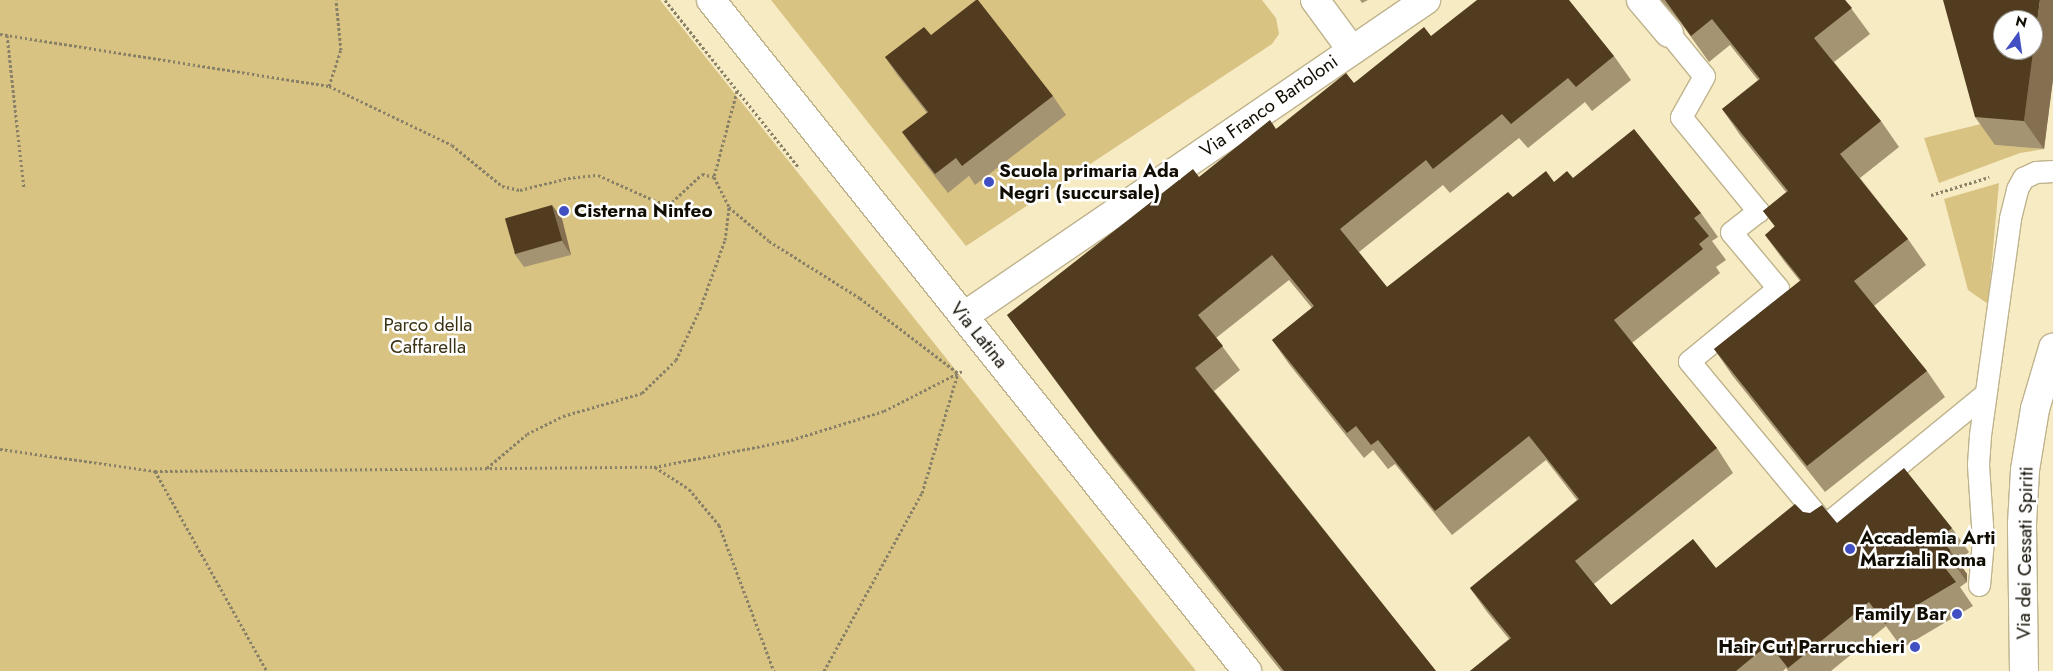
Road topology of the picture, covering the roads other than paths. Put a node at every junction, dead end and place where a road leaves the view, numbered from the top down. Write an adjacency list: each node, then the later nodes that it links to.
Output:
1 (711, 0): 8 (street, Via Latina)
2 (1315, 0): 6 (street)
3 (1426, 0): 6 (street, Via Franco Bartoloni)
4 (1642, 0): 5 (street)
5 (1669, 33): 10 (lane)
6 (1351, 49): 8 (street, Via Franco Bartoloni)
7 (2053, 170): 10 (lane)
8 (964, 316): 12 (street, Via Latina)
9 (2053, 348): 13 (street, Via dei Cessati Spiriti)
10 (1985, 394): 11 (lane)
11 (1979, 585)
12 (1247, 671)
13 (2024, 671)

